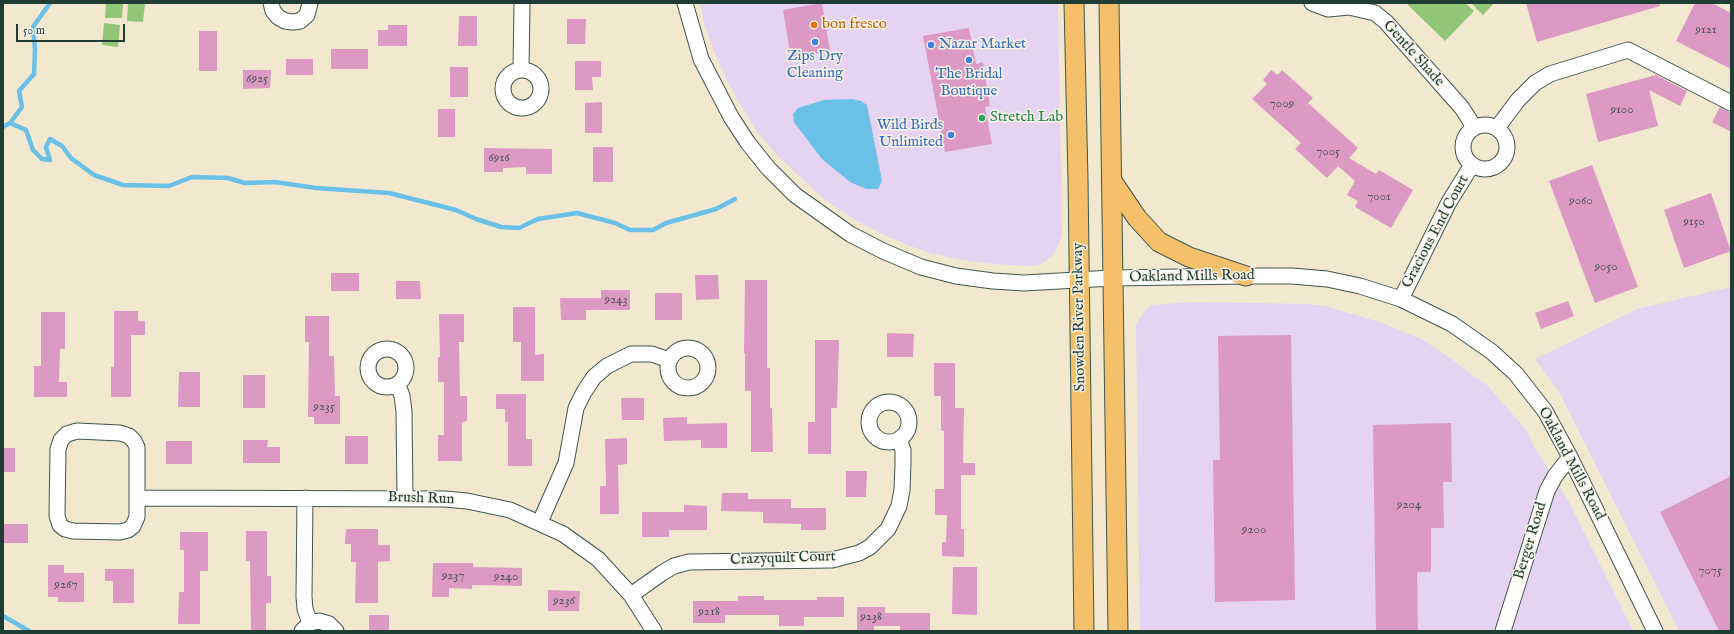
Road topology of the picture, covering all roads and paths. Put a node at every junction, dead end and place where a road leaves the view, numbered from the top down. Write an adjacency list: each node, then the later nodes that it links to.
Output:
1 (271, 3): 2 (street)
2 (310, 3)
3 (522, 3): 10 (street)
4 (686, 3): 18 (street, Oakland Mills Road)
5 (1074, 3): 18 (main road, Snowden River Parkway)
6 (1109, 3): 9 (main road)
7 (1118, 3): 9 (main road)
8 (1312, 3): 12 (street, Gentle Shade)
9 (1111, 56): 15 (main road)
10 (521, 70)
11 (1731, 103): 13 (street)
12 (1474, 127): 13 (street); 14 (street)
13 (1497, 128): 14 (street)
14 (1472, 165): 19 (street, Gracious End Court)
15 (1112, 181): 16 (main road); 17 (main road)
16 (1246, 276): 17 (street, Oakland Mills Road); 19 (street, Oakland Mills Road)
17 (1112, 278): 18 (street, Oakland Mills Road); 33 (main road)
18 (1079, 280): 32 (main road, Snowden River Parkway)
19 (1401, 299): 23 (street, Oakland Mills Road)
20 (669, 360): 27 (street)
21 (398, 385): 26 (street)
22 (899, 439): 28 (street, Crazyquilt Court)
23 (1570, 457): 34 (street, Berger Road); 35 (street, Oakland Mills Road)
24 (138, 498): 24 (street); 25 (street, Brush Run)
25 (304, 498): 26 (street, Brush Run); 29 (street)
26 (405, 498): 27 (street, Brush Run)
27 (540, 522): 28 (street, Brush Run)
28 (631, 595): 31 (street, Brush Run)
29 (306, 627): 30 (street)
30 (336, 631)
31 (654, 631)
32 (1084, 631)
33 (1118, 631)
34 (1503, 631)
35 (1655, 631)

